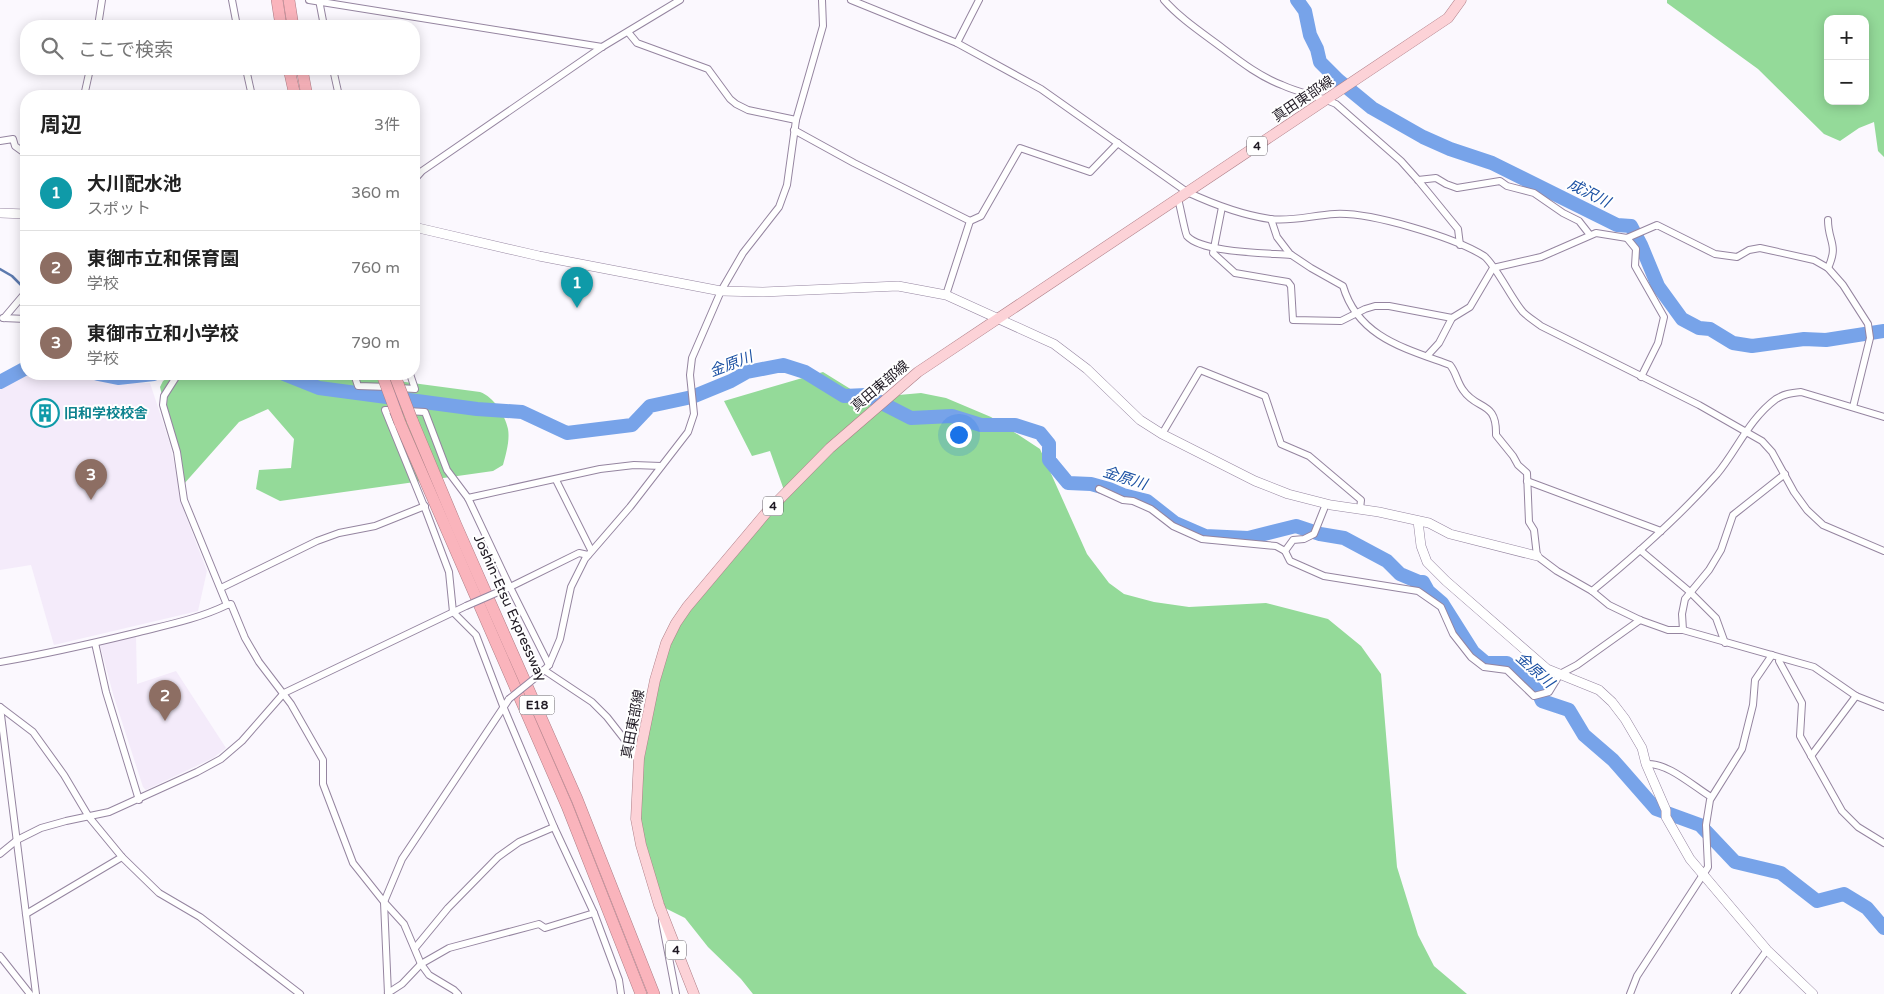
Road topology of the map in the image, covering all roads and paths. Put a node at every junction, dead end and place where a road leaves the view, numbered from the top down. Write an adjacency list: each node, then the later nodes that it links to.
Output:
1 (102, 0): 13 (street)
2 (232, 0): 14 (street)
3 (277, 0): 15 (highway)
4 (289, 0): 16 (highway)
5 (309, 0): 12 (street)
6 (680, 0): 18 (street)
7 (822, 0): 32 (street)
8 (851, 0): 19 (street)
9 (979, 0): 19 (street)
10 (1164, 0): 31 (street)
11 (1462, 0): 31 (main road, 真田東部線 / 4)
12 (319, 1): 17 (street); 20 (street)
13 (99, 20)
14 (236, 20)
15 (280, 20)
16 (293, 20)
17 (323, 20)
18 (628, 32): 20 (street); 32 (street)
19 (957, 43): 35 (street)
20 (602, 47): 37 (street)
21 (89, 75): 26 (street)
22 (247, 75): 27 (street)
23 (290, 75): 28 (highway)
24 (303, 75): 29 (highway)
25 (334, 75): 30 (street)
26 (85, 90)
27 (251, 90)
28 (294, 90)
29 (306, 90)
30 (338, 90)
31 (1325, 99): 38 (street); 39 (main road, 真田東部線 / 4)
32 (796, 120): 33 (street)
33 (794, 130): 46 (street); 55 (street)
34 (0, 141): 36 (street)
35 (1118, 143): 39 (street); 46 (street)
36 (20, 150)
37 (420, 175)
38 (1418, 180): 48 (street); 50 (street)
39 (1187, 192): 40 (main road, 真田東部線 / 4); 41 (street)
40 (1178, 198): 51 (street); 62 (main road, 真田東部線 / 4)
41 (1222, 207): 44 (street); 51 (street)
42 (0, 213): 43 (street)
43 (20, 214)
44 (1271, 219): 50 (street); 52 (street)
45 (1828, 220): 54 (street)
46 (970, 221): 56 (street)
47 (420, 228): 55 (street)
48 (1590, 235): 49 (street); 53 (street)
49 (1628, 238): 54 (street); 64 (street)
50 (1460, 245): 53 (street)
51 (1213, 248): 52 (street); 58 (street)
52 (1292, 255): 58 (street)
53 (1493, 268): 60 (street); 64 (street)
54 (1828, 268): 70 (street)
55 (721, 291): 56 (street); 74 (street)
56 (946, 295): 62 (street)
57 (20, 299): 61 (street)
58 (1356, 313): 60 (street); 63 (street)
59 (20, 318): 61 (street)
60 (1452, 318): 63 (street)
61 (2, 319)
62 (996, 319): 73 (street); 111 (main road, 真田東部線 / 4)
63 (1427, 356): 77 (street)
64 (1641, 378): 72 (street)
65 (174, 380): 90 (street)
66 (356, 380): 69 (street)
67 (384, 380): 135 (highway, Joshin-Etsu Expressway / E18, bridge)
68 (396, 380): 136 (highway, Joshin-Etsu Expressway / E18, bridge)
69 (412, 380)
70 (1853, 407): 71 (street); 72 (street)
71 (1884, 417)
72 (1745, 431): 75 (street); 84 (street)
73 (1162, 434): 80 (street); 82 (street)
74 (661, 466): 76 (street); 88 (street)
75 (1785, 474): 86 (street); 93 (street)
76 (556, 480): 79 (street); 88 (street)
77 (1527, 481): 84 (street); 89 (street)
78 (1099, 489): 87 (street)
79 (468, 498): 81 (street); 91 (street)
80 (1326, 504): 82 (street); 87 (street)
81 (424, 506): 90 (street); 95 (street)
82 (1360, 510): 83 (street)
83 (1418, 521): 89 (street); 104 (street)
84 (1661, 531): 85 (street)
85 (1640, 550): 92 (street); 93 (street)
86 (1884, 551)
87 (1285, 552): 104 (street)
88 (589, 553): 91 (street); 103 (street)
89 (1537, 556): 92 (street)
90 (221, 588): 94 (street)
91 (507, 588): 95 (street, bridge); 103 (street)
92 (1592, 591): 96 (street)
93 (1690, 592): 97 (street); 98 (street)
94 (228, 605): 99 (street); 105 (street)
95 (452, 612): 105 (street); 107 (street)
96 (1640, 620): 97 (street); 104 (street)
97 (1682, 630): 98 (street)
98 (1725, 642): 100 (street)
99 (95, 643): 102 (street); 114 (street)
100 (1772, 655): 101 (street); 113 (street)
101 (1780, 658): 106 (street); 110 (street)
102 (0, 662)
103 (544, 669): 107 (street, bridge); 111 (street)
104 (1560, 674): 112 (street)
105 (284, 693): 114 (street); 122 (street)
106 (1856, 696): 109 (street); 110 (street)
107 (504, 706): 116 (street); 122 (street)
108 (0, 707): 115 (street); 117 (street)
109 (1884, 707)
110 (1811, 756): 118 (street)
111 (639, 758): 123 (main road, 真田東部線 / 4)
112 (1646, 764): 113 (street); 121 (street)
113 (1711, 797): 121 (street)
114 (139, 800): 115 (street)
115 (89, 817): 117 (street); 120 (street)
116 (554, 827): 124 (street); 126 (street)
117 (17, 840): 119 (street); 125 (street)
118 (1884, 843)
119 (0, 854)
120 (122, 857): 125 (street); 132 (street)
121 (1704, 873): 127 (street); 139 (street)
122 (384, 902): 126 (street); 130 (street)
123 (659, 905): 137 (street); 138 (main road, 真田東部線 / 4)
124 (594, 913): 129 (street); 134 (street)
125 (26, 914): 131 (street)
126 (415, 948): 129 (street)
127 (1767, 950): 140 (street); 141 (street)
128 (0, 956): 131 (street)
129 (421, 964): 130 (street); 133 (street)
130 (388, 993)
131 (33, 994)
132 (300, 994)
133 (458, 994)
134 (621, 994)
135 (641, 994)
136 (654, 994)
137 (676, 994)
138 (694, 994)
139 (1630, 994)
140 (1735, 994)
141 (1813, 994)

